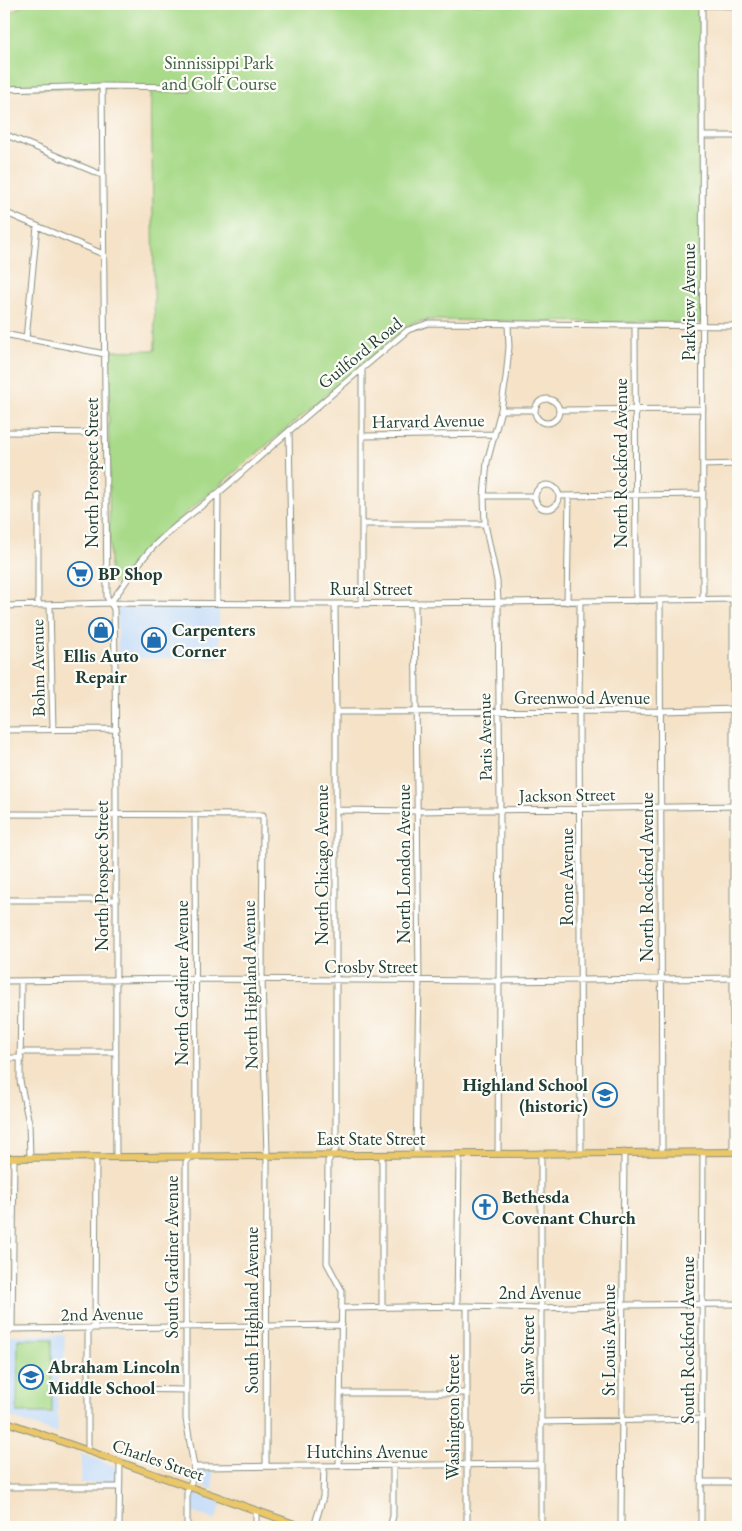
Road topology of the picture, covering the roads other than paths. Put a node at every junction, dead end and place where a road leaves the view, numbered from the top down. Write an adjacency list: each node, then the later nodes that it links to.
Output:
1 (8, 4): 3 (main road)
2 (702, 5): 4 (street); 9 (street, Parkview Avenue)
3 (4, 6)
4 (738, 6)
5 (102, 86): 6 (street); 7 (street); 11 (street, North Prospect Street)
6 (186, 86)
7 (4, 89)
8 (4, 134): 11 (street)
9 (703, 136): 10 (street); 17 (street, Parkview Avenue)
10 (738, 136)
11 (102, 175): 14 (street, North Prospect Street)
12 (4, 212): 13 (street)
13 (37, 226): 14 (street); 20 (street)
14 (103, 254): 21 (street, North Prospect Street)
15 (508, 324): 16 (street, Guilford Road); 22 (street, Guilford Road); 24 (street, Paris Avenue)
16 (635, 325): 17 (street, Guilford Road); 27 (street, North Rockford Avenue)
17 (704, 326): 18 (street, Guilford Road); 23 (street, Parkview Avenue)
18 (738, 326)
19 (4, 334): 20 (street)
20 (26, 339): 21 (street)
21 (105, 354): 30 (street, North Prospect Street)
22 (362, 368): 28 (street, Guilford Road); 32 (street)
23 (703, 409): 27 (street); 34 (street, Parkview Avenue)
24 (501, 410): 25 (street); 31 (street, Paris Avenue)
25 (534, 410): 26 (street); 26 (street)
26 (559, 410): 27 (street)
27 (634, 410): 38 (street, North Rockford Avenue)
28 (289, 431): 35 (street, Guilford Road); 54 (street)
29 (4, 432): 30 (street)
30 (106, 433): 52 (street, North Prospect Street)
31 (494, 434): 32 (street, Harvard Avenue); 39 (street, Paris Avenue)
32 (363, 436): 43 (street)
33 (738, 464): 34 (street)
34 (703, 465): 36 (street, Parkview Avenue)
35 (218, 494): 52 (street, Guilford Road); 53 (street)
36 (703, 494): 38 (street); 46 (street, Parkview Avenue)
37 (38, 495): 59 (street)
38 (635, 495): 42 (street); 47 (street, North Rockford Avenue)
39 (484, 496): 40 (street); 44 (street, Paris Avenue)
40 (534, 496): 41 (street); 41 (street)
41 (559, 496): 42 (street)
42 (568, 496): 50 (street)
43 (363, 524): 44 (street); 55 (street)
44 (485, 524): 49 (street, Paris Avenue)
45 (736, 599): 46 (street, Rural Street); 61 (street)
46 (703, 600): 48 (street, Rural Street)
47 (636, 601): 48 (street, Rural Street); 51 (street, Rural Street)
48 (660, 601): 63 (street, North Rockford Avenue)
49 (498, 602): 50 (street, Rural Street); 56 (street, Rural Street); 66 (street, Paris Avenue)
50 (567, 602): 51 (street, Rural Street)
51 (580, 602): 62 (street, Rome Avenue)
52 (110, 603): 53 (street, Rural Street); 60 (street, Rural Street); 69 (street, North Prospect Street)
53 (217, 603): 54 (street, Rural Street)
54 (292, 603): 57 (street, Rural Street)
55 (362, 603): 56 (street, Rural Street); 57 (street, Rural Street)
56 (414, 603): 65 (street, North London Avenue)
57 (335, 604): 64 (street, North Chicago Avenue)
58 (4, 606): 59 (street, Rural Street)
59 (38, 606): 60 (street, Rural Street)
60 (50, 606): 68 (street, Bohm Avenue)
61 (736, 709): 63 (street, Greenwood Avenue); 71 (street)
62 (579, 711): 63 (street, Greenwood Avenue); 66 (street, Greenwood Avenue); 72 (street, Rome Avenue)
63 (661, 711): 70 (street, North Rockford Avenue)
64 (336, 712): 65 (street, Greenwood Avenue); 73 (street, North Chicago Avenue)
65 (416, 712): 66 (street, Greenwood Avenue); 75 (street, North London Avenue)
66 (498, 712): 74 (street, Paris Avenue)
67 (4, 730): 68 (street)
68 (53, 730): 69 (street)
69 (116, 730): 77 (street, North Prospect Street)
70 (660, 806): 71 (street, Jackson Street); 72 (street, Jackson Street); 85 (street, North Rockford Avenue)
71 (736, 806): 81 (street)
72 (580, 809): 74 (street, Jackson Street); 84 (street, Rome Avenue)
73 (336, 810): 75 (street, Jackson Street); 89 (street, North Chicago Avenue)
74 (500, 810): 75 (street, Jackson Street); 91 (street, Paris Avenue)
75 (418, 811): 90 (street, North London Avenue)
76 (4, 814): 77 (street)
77 (115, 815): 78 (street); 80 (street, North Prospect Street)
78 (195, 815): 82 (street, North Gardiner Avenue); 83 (street, North Highland Avenue)
79 (4, 900): 80 (street)
80 (116, 900): 86 (street, North Prospect Street)
81 (736, 978): 85 (street, Crosby Street); 97 (street)
82 (196, 979): 83 (street, Crosby Street); 86 (street, Crosby Street); 101 (street, North Gardiner Avenue)
83 (262, 979): 89 (street, Crosby Street); 106 (street, North Highland Avenue)
84 (581, 979): 85 (street, Crosby Street); 91 (street, Crosby Street); 99 (street, Rome Avenue)
85 (661, 979): 96 (street, North Rockford Avenue)
86 (116, 980): 88 (street, Crosby Street); 92 (street, North Prospect Street)
87 (4, 981): 88 (street, Crosby Street)
88 (21, 981): 93 (street)
89 (336, 981): 90 (street, Crosby Street); 107 (street, North Chicago Avenue)
90 (419, 981): 91 (street, Crosby Street); 103 (street, North London Avenue)
91 (498, 981): 105 (street, Paris Avenue)
92 (116, 1052): 93 (street); 109 (street, North Prospect Street)
93 (21, 1055): 94 (street); 112 (street)
94 (4, 1058)
95 (624, 1152): 96 (main road, East State Street); 99 (main road, East State Street); 116 (street, St Louis Avenue)
96 (662, 1152): 100 (main road, East State Street)
97 (736, 1152): 100 (main road, East State Street)
98 (542, 1153): 99 (main road, East State Street); 105 (main road, East State Street); 122 (street, Shaw Street)
99 (581, 1153)
100 (703, 1153): 117 (street, South Rockford Avenue)
101 (194, 1154): 106 (main road, East State Street); 109 (main road, East State Street); 124 (street, South Gardiner Avenue)
102 (382, 1154): 103 (main road, East State Street); 107 (main road, East State Street); 118 (street)
103 (416, 1154): 104 (main road, East State Street)
104 (459, 1154): 105 (main road, East State Street); 119 (street)
105 (498, 1154)
106 (266, 1155): 107 (main road, East State Street); 125 (street, South Highland Avenue)
107 (331, 1155): 121 (street, North Chicago Avenue)
108 (96, 1157): 109 (main road, East State Street); 112 (main road, East State Street); 126 (street)
109 (116, 1157)
110 (4, 1158): 111 (main road, East State Street)
111 (14, 1158): 112 (main road, East State Street); 114 (street)
112 (30, 1158)
113 (4, 1246): 114 (street)
114 (13, 1246): 127 (street)
115 (738, 1304): 117 (street, 2nd Avenue)
116 (622, 1305): 117 (street, 2nd Avenue); 122 (street, 2nd Avenue); 134 (street, St Louis Avenue)
117 (702, 1305): 133 (street, South Rockford Avenue)
118 (382, 1306): 119 (street, 2nd Avenue); 121 (street, 2nd Avenue)
119 (457, 1306): 120 (street, 2nd Avenue)
120 (467, 1306): 122 (street, 2nd Avenue); 132 (street, Washington Street)
121 (342, 1308): 123 (street, North Chicago Avenue)
122 (542, 1308): 136 (street, Shaw Street)
123 (342, 1325): 125 (street, 2nd Avenue); 131 (street, North Chicago Avenue)
124 (187, 1327): 125 (street, 2nd Avenue); 126 (street, 2nd Avenue); 130 (street, South Gardiner Avenue)
125 (265, 1327): 141 (street, South Highland Avenue)
126 (92, 1328): 127 (street, 2nd Avenue); 137 (street)
127 (12, 1329): 128 (street)
128 (4, 1348)
129 (124, 1389): 130 (street)
130 (186, 1390): 145 (street, South Gardiner Avenue)
131 (340, 1393): 132 (street); 143 (street, North Chicago Avenue)
132 (466, 1394): 140 (street, Washington Street)
133 (701, 1419): 134 (street); 146 (street, South Rockford Avenue)
134 (622, 1420): 136 (street); 160 (street, St Louis Avenue)
135 (4, 1421): 137 (main road, Charles Street)
136 (542, 1422): 139 (street, Shaw Street)
137 (88, 1451): 138 (main road, Charles Street)
138 (120, 1463): 148 (main road, Charles Street); 150 (street)
139 (541, 1464): 140 (street, Hutchins Avenue); 159 (street, Shaw Street)
140 (466, 1465): 144 (street, Hutchins Avenue); 158 (street, Washington Street)
141 (266, 1466): 142 (street, Hutchins Avenue); 145 (street, Hutchins Avenue)
142 (324, 1466): 143 (street, Hutchins Avenue); 156 (street)
143 (339, 1466): 144 (street, Hutchins Avenue)
144 (393, 1466): 157 (street)
145 (194, 1467): 148 (street, South Gardiner Avenue)
146 (701, 1482): 147 (street); 161 (street, South Rockford Avenue)
147 (738, 1482)
148 (190, 1486): 151 (main road, Charles Street); 153 (street, South Gardiner Avenue)
149 (4, 1487): 150 (street)
150 (119, 1487): 152 (street)
151 (256, 1511): 154 (street); 155 (main road, Charles Street)
152 (119, 1527)
153 (187, 1527)
154 (256, 1527)
155 (303, 1527)
156 (314, 1527)
157 (390, 1527)
158 (467, 1527)
159 (541, 1527)
160 (621, 1527)
161 (700, 1527)

